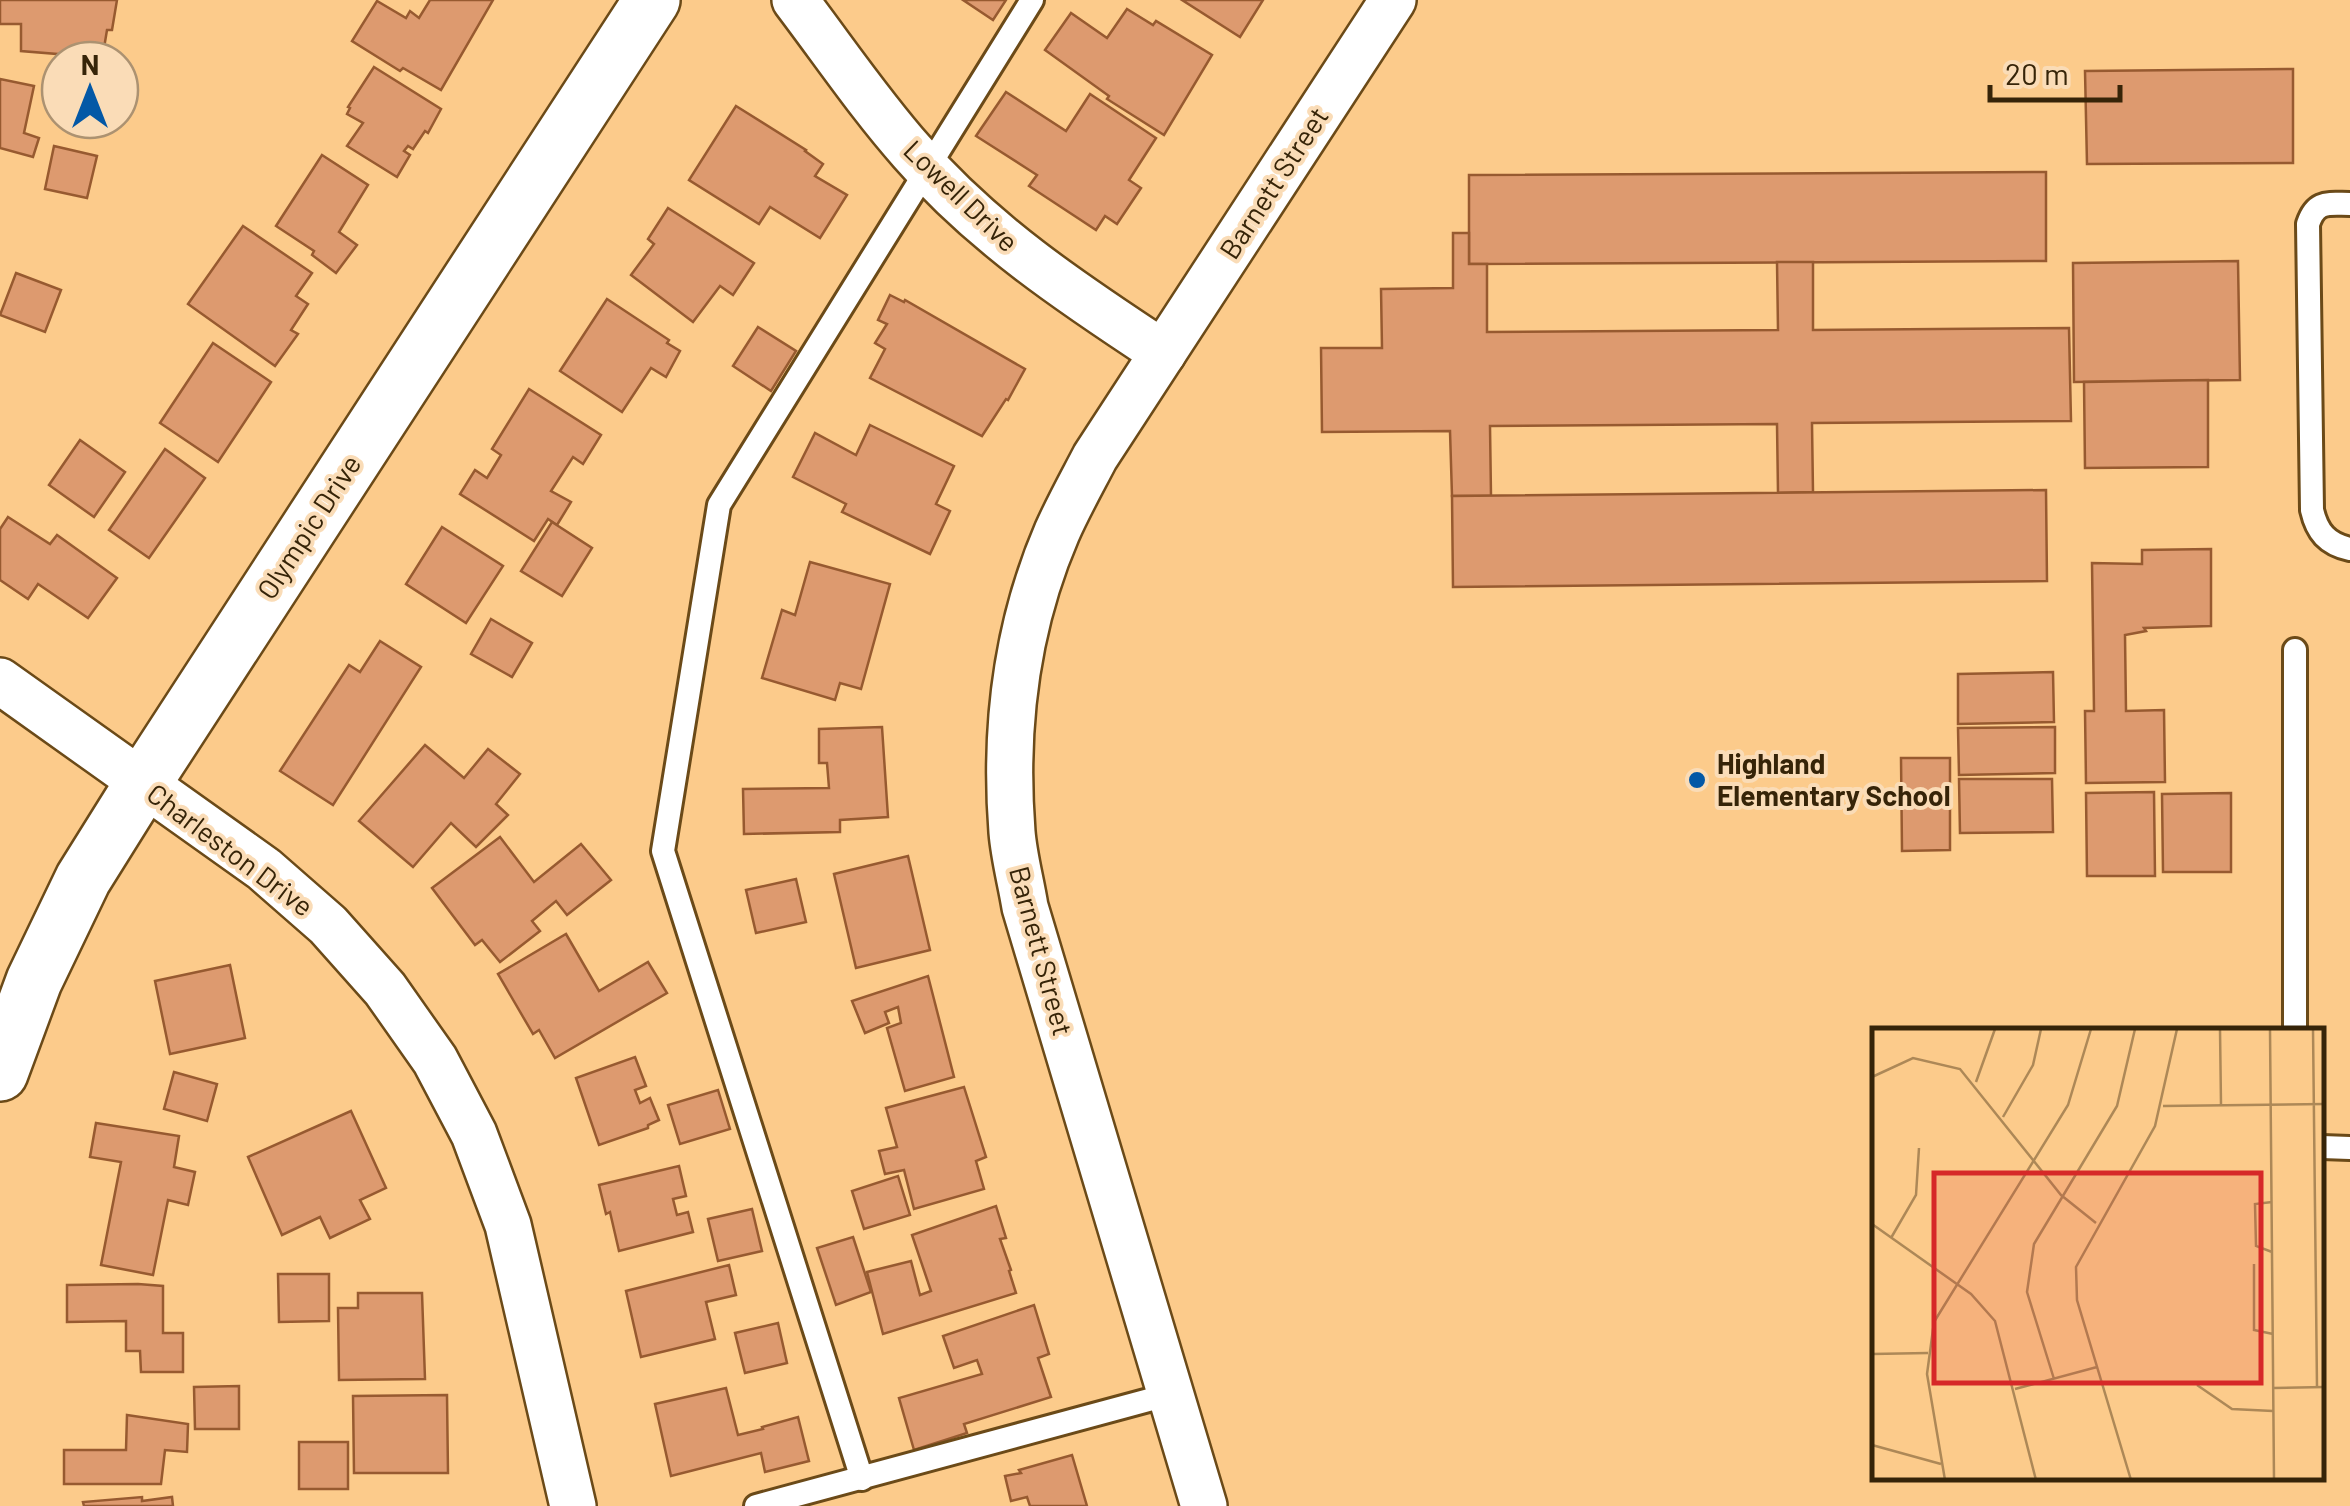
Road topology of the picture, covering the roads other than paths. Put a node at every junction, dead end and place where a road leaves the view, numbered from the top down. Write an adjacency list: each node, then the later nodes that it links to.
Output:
1 (652, 0): 11 (street, Olympic Drive)
2 (796, 0): 5 (street, Lowell Drive)
3 (1032, 0): 5 (lane)
4 (1394, 0): 7 (street, Barnett Street)
5 (928, 169): 7 (street, Lowell Drive); 17 (lane)
6 (2350, 204): 8 (lane)
7 (1163, 354): 16 (street, Barnett Street)
8 (2350, 549)
9 (2294, 650): 12 (lane)
10 (0, 682): 11 (street, Charleston Drive)
11 (143, 783): 13 (street, Olympic Drive); 18 (street, Charleston Drive)
12 (2294, 1028)
13 (0, 1072)
14 (2325, 1146): 15 (lane)
15 (2350, 1148)
16 (1170, 1394): 17 (lane); 20 (street, Barnett Street)
17 (862, 1479): 19 (lane)
18 (573, 1506)
19 (756, 1506)
20 (1204, 1506)

